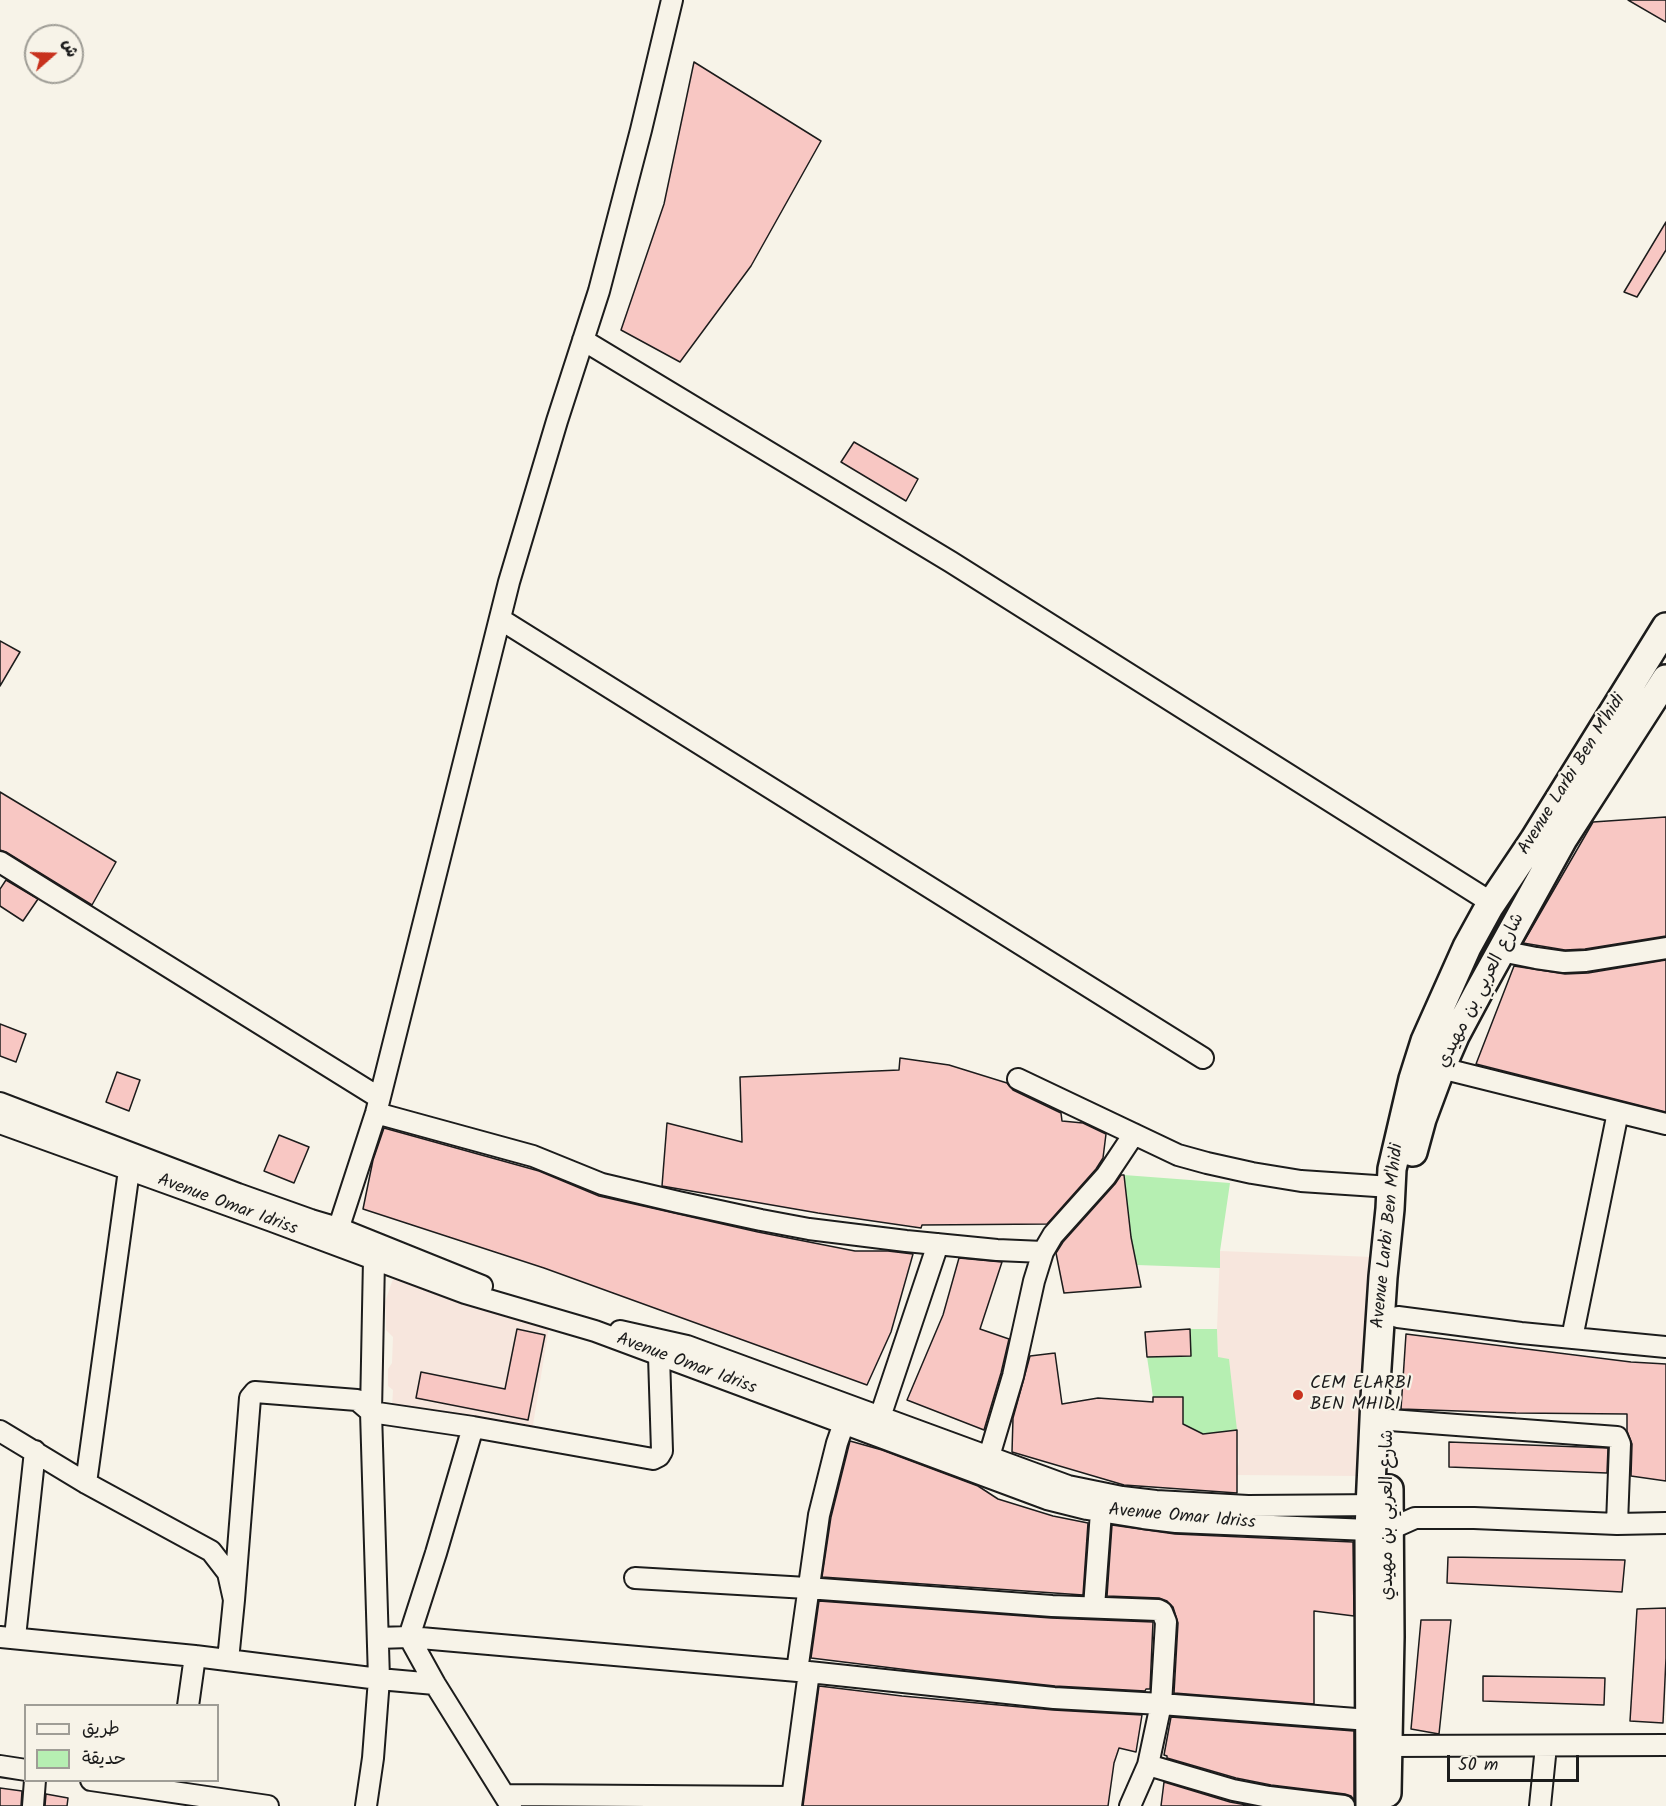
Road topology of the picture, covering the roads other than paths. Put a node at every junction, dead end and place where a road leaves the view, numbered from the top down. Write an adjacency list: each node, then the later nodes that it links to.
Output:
1 (672, 0): 2 (street)
2 (583, 340): 3 (street); 7 (street)
3 (500, 619): 10 (street); 14 (street)
4 (1666, 627): 7 (main road, Avenue Larbi Ben M'hidi)
5 (1666, 679): 9 (main road, شارع العربي بن مهيدي)
6 (0, 862): 14 (street)
7 (1492, 903): 20 (main road, Avenue Larbi Ben M'hidi)
8 (1666, 948): 9 (street)
9 (1501, 951): 11 (main road, شارع العربي بن مهيدي)
10 (1203, 1058)
11 (1441, 1068): 15 (street); 25 (main road, شارع العربي بن مهيدي)
12 (1018, 1078): 18 (street)
13 (0, 1102): 21 (street)
14 (377, 1105): 21 (street); 22 (street)
15 (1618, 1112): 17 (street); 26 (street)
16 (0, 1123): 19 (street, Avenue Omar Idriss)
17 (1666, 1124)
18 (1134, 1134): 20 (street); 23 (street)
19 (129, 1170): 21 (street, Avenue Omar Idriss); 37 (street)
20 (1392, 1187): 39 (main road, Avenue Larbi Ben M'hidi)
21 (336, 1236): 24 (street, Avenue Omar Idriss); 30 (street)
22 (938, 1244): 23 (street); 30 (street)
23 (1042, 1252): 36 (street)
24 (374, 1259): 28 (street, Avenue Omar Idriss); 29 (street)
25 (1398, 1317): 26 (street); 31 (main road, شارع العربي بن مهيدي)
26 (1572, 1338): 27 (street)
27 (1666, 1347)
28 (659, 1356): 32 (street, Avenue Omar Idriss); 33 (street)
29 (370, 1412): 33 (street); 44 (street); 48 (street)
30 (880, 1417): 36 (street)
31 (1390, 1420): 39 (main road, شارع العربي بن مهيدي); 41 (street)
32 (844, 1424): 36 (street, Avenue Omar Idriss); 43 (street)
33 (473, 1427): 47 (street)
34 (0, 1431): 35 (street)
35 (35, 1451): 37 (street); 46 (street)
36 (986, 1466): 38 (street, Avenue Omar Idriss); 39 (street)
37 (86, 1483): 44 (street)
38 (1101, 1512): 39 (street, Avenue Omar Idriss); 45 (street)
39 (1379, 1517): 41 (street); 56 (main road, Avenue Larbi Ben M'hidi); 58 (main road, شارع العربي بن مهيدي)
40 (1666, 1523): 41 (street)
41 (1617, 1524)
42 (635, 1578): 43 (street)
43 (807, 1588): 45 (street); 51 (street)
44 (234, 1600): 50 (street)
45 (1094, 1607): 55 (street)
46 (8, 1637): 49 (street)
47 (409, 1637): 48 (street); 51 (street); 53 (street)
48 (378, 1638): 52 (street)
49 (195, 1656): 50 (street); 54 (street)
50 (228, 1660): 52 (street)
51 (803, 1672): 55 (street); 68 (street)
52 (378, 1679): 53 (street); 72 (street)
53 (435, 1684): 66 (street)
54 (188, 1704)
55 (1161, 1704): 56 (street); 60 (street)
56 (1369, 1720): 75 (main road, Avenue Larbi Ben M'hidi)
57 (1666, 1745): 59 (street)
58 (1388, 1746): 59 (street); 76 (main road, شارع العربي بن مهيدي)
59 (1546, 1746): 77 (street)
60 (1148, 1765): 73 (street); 74 (street)
61 (0, 1766): 62 (street)
62 (24, 1770)
63 (35, 1782): 70 (street)
64 (119, 1782): 65 (street)
65 (176, 1786): 69 (street)
66 (508, 1801): 67 (street)
67 (740, 1801): 68 (street)
68 (791, 1802)
69 (224, 1803): 71 (street)
70 (33, 1806)
71 (268, 1806)
72 (366, 1806)
73 (1130, 1806)
74 (1344, 1806)
75 (1370, 1806)
76 (1387, 1806)
77 (1540, 1806)

